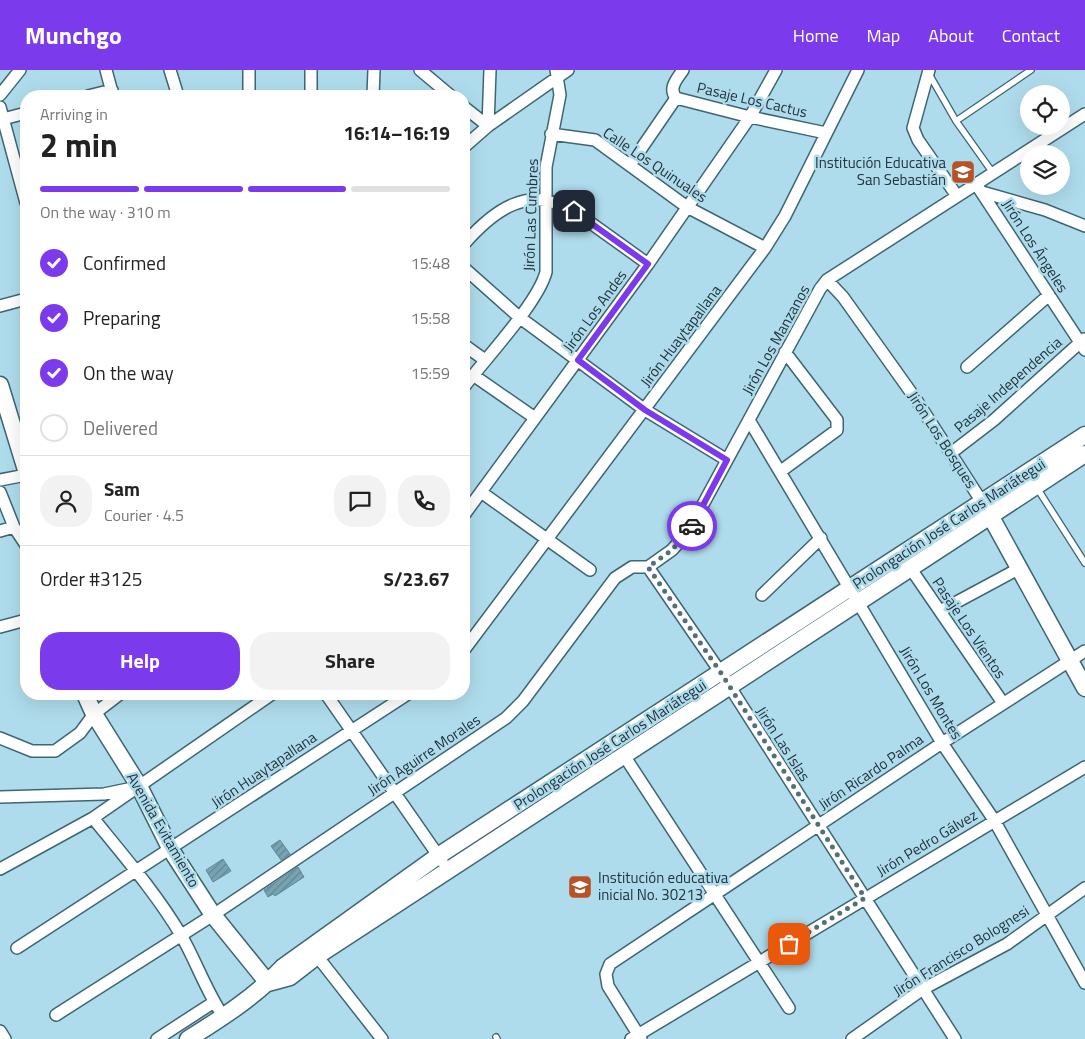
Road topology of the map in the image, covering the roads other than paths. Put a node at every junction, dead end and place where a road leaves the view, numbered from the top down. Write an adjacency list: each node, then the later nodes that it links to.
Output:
1 (20, 70): 23 (street)
2 (170, 70): 18 (street)
3 (249, 70): 19 (street)
4 (312, 70): 20 (street)
5 (374, 70): 21 (street)
6 (420, 70): 16 (street)
7 (490, 70): 32 (street)
8 (568, 70): 15 (street)
9 (683, 70): 24 (street)
10 (776, 70): 29 (street, Jirón Los Andes)
11 (858, 70): 33 (street, Jirón Huaytapallana)
12 (1031, 70): 31 (lane)
13 (109, 71): 17 (street)
14 (929, 71): 31 (lane); 40 (street)
15 (557, 74): 32 (street); 34 (street, Jirón Las Cumbres)
16 (432, 76): 22 (street)
17 (112, 90)
18 (176, 90)
19 (249, 90)
20 (311, 90)
21 (373, 90)
22 (445, 90)
23 (0, 94)
24 (674, 96): 29 (street, Pasaje Los Cactus); 37 (street)
25 (0, 107): 30 (street)
26 (470, 111): 32 (street)
27 (1085, 114): 38 (street, Jirón Los Manzanos)
28 (20, 115): 30 (street)
29 (750, 117): 33 (street, Pasaje Los Cactus); 42 (street, Jirón Los Andes)
30 (3, 119): 36 (street)
31 (956, 121): 38 (lane)
32 (488, 126): 35 (street)
33 (826, 133): 45 (street, Jirón Huaytapallana)
34 (551, 134): 37 (street, Calle Los Quinuales); 41 (street, Jirón Las Cumbres)
35 (470, 142)
36 (20, 164)
37 (630, 165): 42 (street, Calle Los Quinuales)
38 (993, 173): 39 (street, Jirón Los Manzanos)
39 (979, 188): 40 (street, Jirón Los Manzanos); 43 (street); 49 (street, Jirón Los Ángeles)
40 (957, 196): 48 (street, Jirón Los Manzanos)
41 (546, 201): 44 (street); 46 (street); 52 (street, Jirón Las Cumbres)
42 (687, 207): 45 (street, Calle Los Quinuales); 46 (street, Jirón Los Andes)
43 (1085, 226)
44 (470, 237)
45 (765, 248): 62 (street, Jirón Huaytapallana)
46 (648, 264): 57 (street, Jirón Los Andes)
47 (470, 273): 52 (street)
48 (824, 285): 55 (street, Jirón Los Manzanos); 67 (street, Jirón Los Bosques)
49 (1049, 295): 53 (street, Jirón Los Ángeles); 58 (street)
50 (20, 301): 51 (street)
51 (0, 306)
52 (519, 317): 56 (street, Jirón Las Cumbres); 57 (street)
53 (1083, 344): 67 (street, Pasaje Independencia)
54 (470, 349): 56 (street)
55 (785, 352): 64 (street, Jirón Los Manzanos); 70 (street)
56 (485, 360): 59 (street, Jirón Las Cumbres)
57 (578, 360): 62 (street); 63 (street, Jirón Los Andes)
58 (967, 367)
59 (473, 375): 60 (street, Jirón Las Cumbres); 63 (street)
60 (470, 379)
61 (0, 385): 66 (street)
62 (645, 410): 69 (street); 83 (street, Jirón Huaytapallana)
63 (535, 418): 75 (street, Jirón Los Andes)
64 (749, 420): 69 (street, Jirón Los Manzanos); 70 (street, Jirón Los Montes)
65 (1085, 435): 76 (street, Prolongación José Carlos Mariátegui)
66 (20, 450)
67 (951, 453): 76 (street, Jirón Los Bosques)
68 (1085, 454): 73 (street, Prolongación José Carlos Mariátegui)
69 (727, 460): 85 (street, Jirón Los Manzanos)
70 (781, 471): 82 (street, Jirón Los Montes)
71 (20, 476): 72 (street)
72 (0, 480)
73 (1036, 486): 78 (street, Prolongación José Carlos Mariátegui); 84 (lane)
74 (0, 492): 79 (street)
75 (481, 492): 77 (street, Jirón Los Andes); 83 (street)
76 (982, 502): 78 (street, Jirón Los Bosques); 89 (street, Prolongación José Carlos Mariátegui)
77 (470, 507)
78 (991, 516): 86 (street, Jirón Los Bosques); 87 (street, Prolongación José Carlos Mariátegui)
79 (14, 527): 80 (street); 81 (street)
80 (0, 531)
81 (20, 536)
82 (821, 538): 89 (street, Jirón Los Montes); 90 (street)
83 (548, 539): 88 (street); 95 (street, Jirón Huaytapallana)
84 (1085, 563)
85 (648, 567): 97 (street, Jirón Las Islas); 113 (street, Jirón Aguirre Morales)
86 (1020, 568): 92 (street); 96 (street, Jirón Los Bosques)
87 (911, 569): 91 (street, Prolongación José Carlos Mariátegui); 92 (street, Pasaje Los Vientos)
88 (590, 570)
89 (851, 588): 91 (street, Jirón Los Montes); 97 (street, Prolongación José Carlos Mariátegui)
90 (762, 595)
91 (860, 603): 98 (street, Prolongación José Carlos Mariátegui); 109 (street, Jirón Los Montes)
92 (940, 612): 105 (street, Pasaje Los Vientos)
93 (20, 622): 94 (street)
94 (0, 627)
95 (470, 642)
96 (1078, 656): 99 (street, Jirón Los Bosques); 105 (street, Jirón Ricardo Palma)
97 (721, 673): 98 (street, Jirón Las Islas); 119 (street, Prolongación José Carlos Mariátegui)
98 (730, 688): 110 (street, Prolongación José Carlos Mariátegui); 117 (street, Jirón Las Islas)
99 (1085, 688)
100 (88, 700): 106 (street, Avenida Evitamiento)
101 (112, 700): 106 (street)
102 (263, 700): 112 (street)
103 (330, 700): 107 (street)
104 (399, 700): 107 (street, Jirón Huaytapallana)
105 (1003, 703): 109 (street, Jirón Ricardo Palma)
106 (94, 714): 108 (street); 112 (street, Avenida Evitamiento)
107 (352, 730): 113 (street); 118 (street, Jirón Huaytapallana)
108 (0, 738)
109 (942, 743): 116 (street, Jirón Los Montes); 117 (street, Jirón Ricardo Palma)
110 (625, 757): 121 (street, Prolongación José Carlos Mariátegui); 124 (street)
111 (1085, 767): 116 (street, Jirón Pedro Gálvez)
112 (139, 786): 114 (street); 115 (street); 118 (street, Avenida Evitamiento)
113 (394, 793): 119 (street); 126 (street, Jirón Aguirre Morales)
114 (0, 797)
115 (93, 818): 120 (street); 122 (street)
116 (994, 820): 125 (street, Jirón Pedro Gálvez); 127 (street, Jirón Los Montes)
117 (818, 826): 124 (street, Jirón Ricardo Palma); 125 (street, Jirón Las Islas)
118 (171, 850): 122 (street, Jirón Huaytapallana); 126 (street, Avenida Evitamiento)
119 (438, 856): 121 (street); 132 (street, Prolongación José Carlos Mariátegui)
120 (0, 869)
121 (449, 871): 130 (street, Prolongación José Carlos Mariátegui)
122 (137, 872): 128 (street); 129 (street, Jirón Huaytapallana)
123 (1085, 888): 127 (street, Jirón Francisco Bolognesi)
124 (715, 894): 131 (street); 140 (street, Jirón Ricardo Palma)
125 (865, 898): 131 (street, Jirón Pedro Gálvez); 134 (street, Jirón Las Islas)
126 (213, 914): 128 (street, Jirón Aguirre Morales); 132 (street, Avenida Evitamiento)
127 (1047, 914): 133 (street, Jirón Los Montes); 134 (street, Jirón Francisco Bolognesi)
128 (181, 935): 135 (street); 137 (street, Jirón Aguirre Morales)
129 (17, 948)
130 (317, 956): 132 (street, Prolongación José Carlos Mariátegui); 144 (street)
131 (759, 962): 136 (street); 140 (street, Jirón Pedro Gálvez)
132 (268, 983): 138 (street, Prolongación José Carlos Mariátegui)
133 (1085, 983)
134 (923, 990): 145 (street, Jirón Francisco Bolognesi); 146 (street, Jirón Las Islas)
135 (214, 1002): 138 (street); 142 (street)
136 (789, 1008)
137 (56, 1015)
138 (223, 1016): 143 (street, Prolongación José Carlos Mariátegui)
139 (0, 1030): 141 (street)
140 (637, 1037)
141 (5, 1039)
142 (157, 1039)
143 (188, 1039)
144 (382, 1039)
145 (852, 1039)
146 (955, 1039)

